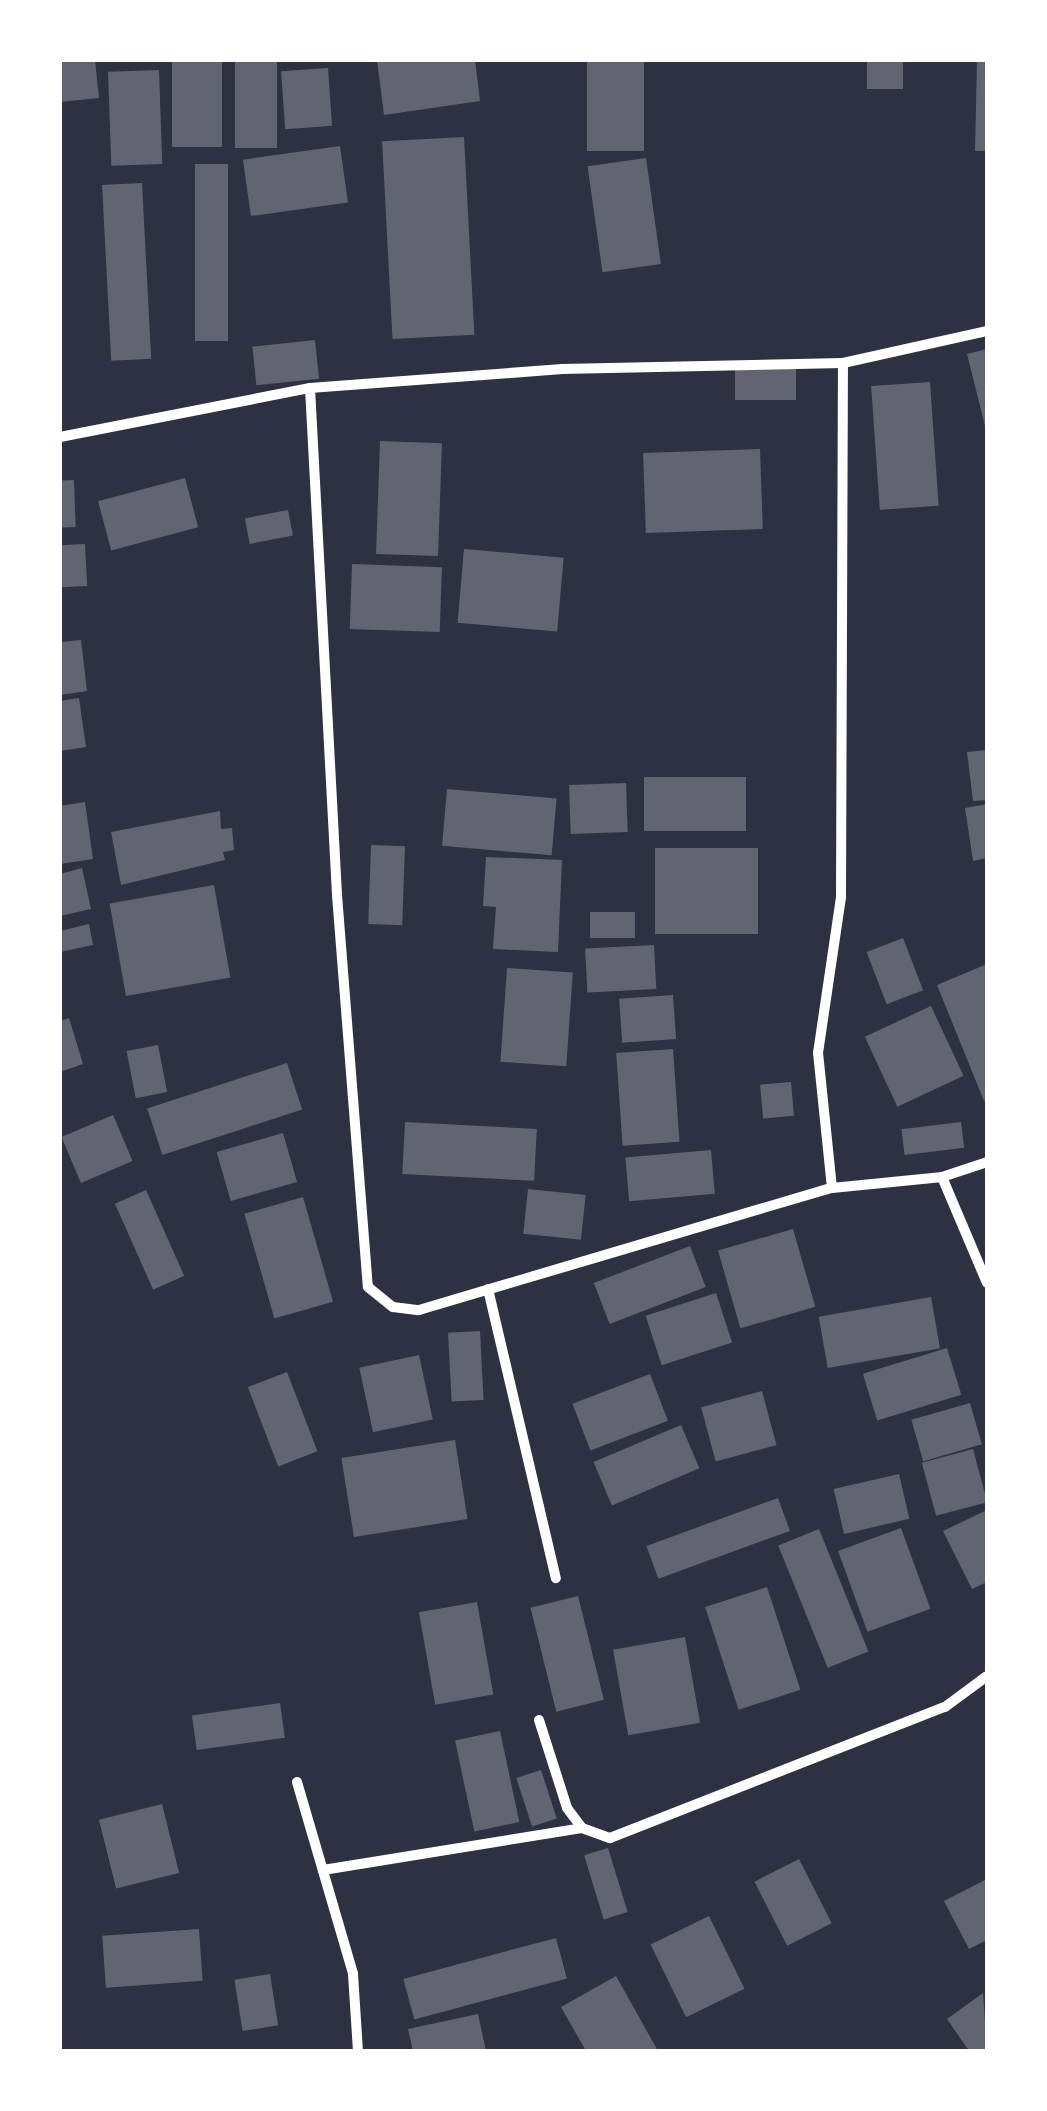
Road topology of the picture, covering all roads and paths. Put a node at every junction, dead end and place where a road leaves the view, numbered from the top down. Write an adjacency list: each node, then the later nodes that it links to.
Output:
1 (987, 331): 2 (street)
2 (843, 363): 3 (street); 7 (street)
3 (310, 388): 4 (street); 9 (street)
4 (60, 436)
5 (987, 1162): 6 (street)
6 (942, 1178): 7 (street); 8 (street)
7 (832, 1188): 9 (street)
8 (987, 1283)
9 (488, 1290): 10 (street)
10 (556, 1578)
11 (987, 1676): 14 (street)
12 (539, 1720): 14 (street)
13 (297, 1782): 15 (street)
14 (582, 1828): 15 (street)
15 (323, 1870): 16 (street)
16 (358, 2051)

